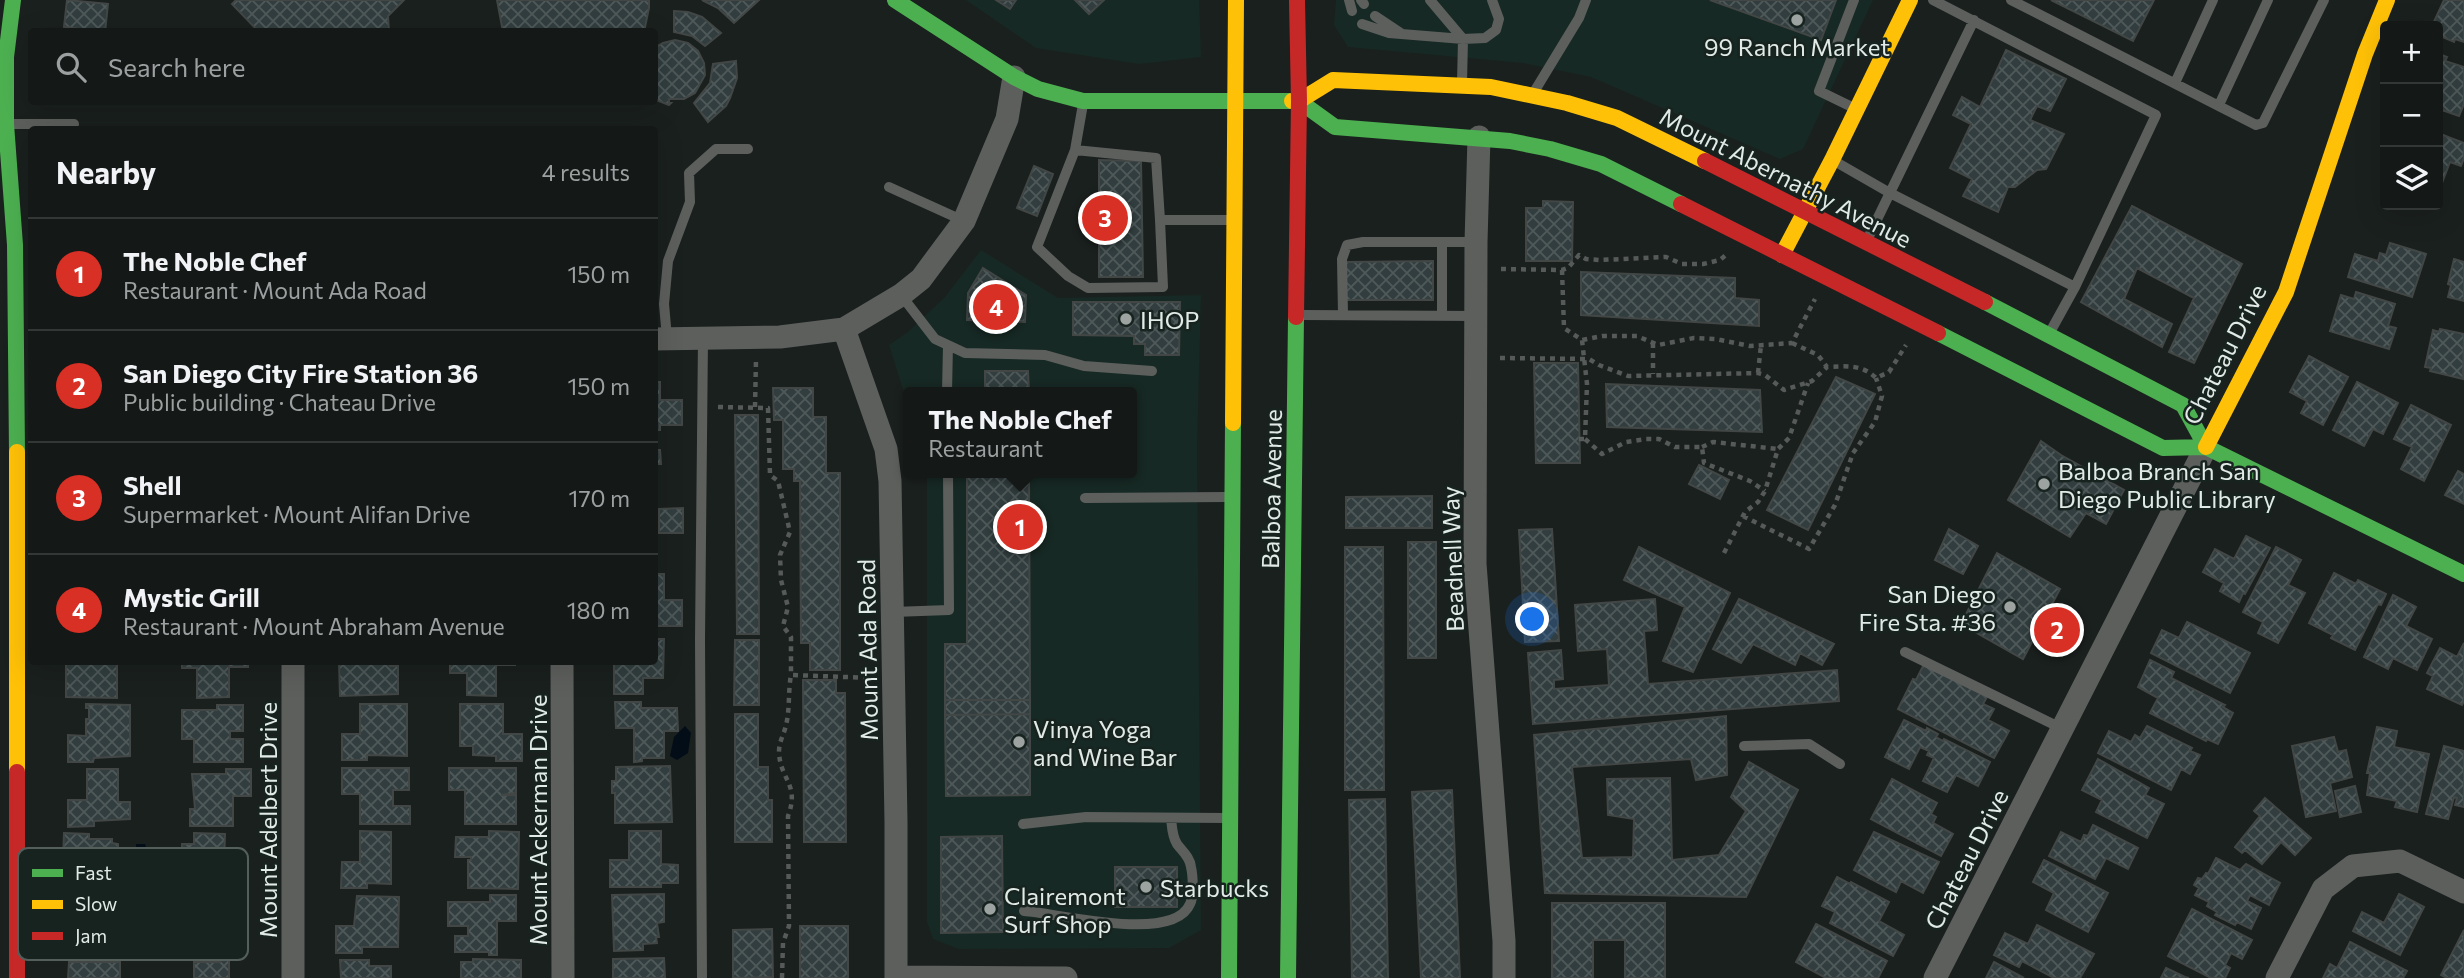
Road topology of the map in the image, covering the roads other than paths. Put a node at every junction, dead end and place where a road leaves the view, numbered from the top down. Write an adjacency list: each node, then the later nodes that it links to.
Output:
1 (13, 0): 30 (main road)
2 (895, 0): 21 (main road)
3 (1236, 0): 26 (main road, Balboa Avenue)
4 (1297, 0): 27 (main road, Balboa Avenue)
5 (1430, 0): 20 (lane)
6 (1492, 0): 20 (lane)
7 (1586, 0): 24 (lane)
8 (1854, 0): 29 (lane)
9 (1910, 0): 29 (main road)
10 (1933, 0): 17 (lane)
11 (2011, 0): 22 (lane)
12 (2213, 0): 22 (lane)
13 (2268, 0): 28 (lane)
14 (2324, 0): 28 (lane)
15 (2387, 0): 60 (main road, Chateau Drive)
16 (1375, 16): 19 (lane)
17 (1974, 20): 37 (lane); 46 (lane)
18 (1362, 23): 19 (lane)
19 (1403, 35): 20 (lane)
20 (1463, 39): 23 (lane)
21 (1014, 77): 25 (main road); 41 (street)
22 (2175, 83): 28 (lane)
23 (1462, 86): 24 (main road, Mount Abernathy Avenue); 27 (main road, Mount Abernathy Avenue)
24 (1531, 96): 38 (main road, Mount Abernathy Avenue)
25 (1083, 101): 26 (main road); 34 (lane)
26 (1236, 101): 27 (main road); 40 (main road, Balboa Avenue)
27 (1299, 101): 32 (main road); 48 (main road, Balboa Avenue)
28 (2219, 105)
29 (1857, 110): 35 (main road)
30 (6, 124): 31 (lane); 56 (main road)
31 (74, 124)
32 (1479, 137): 43 (street, Beadnell Way); 45 (main road)
33 (748, 149): 55 (lane)
34 (1075, 150): 39 (lane); 39 (lane)
35 (1832, 160): 37 (lane); 38 (main road)
36 (890, 187): 41 (lane)
37 (1890, 193): 44 (lane); 46 (lane)
38 (1805, 211): 44 (main road, Mount Abernathy Avenue); 45 (main road)
39 (1160, 220): 40 (lane)
40 (1235, 220): 62 (main road, Balboa Avenue)
41 (964, 221): 47 (street)
42 (1442, 242): 43 (lane); 49 (lane); 50 (lane)
43 (1475, 242): 51 (street, Beadnell Way)
44 (1866, 242): 53 (main road, Mount Abernathy Avenue)
45 (1782, 255): 60 (main road)
46 (2075, 287): 53 (lane)
47 (901, 295): 52 (street); 57 (lane)
48 (1296, 315): 49 (lane); 87 (main road, Balboa Avenue)
49 (1343, 315): 50 (lane)
50 (1442, 316): 51 (lane)
51 (1475, 316): 88 (street, Beadnell Way)
52 (844, 329): 54 (street); 65 (street, Mount Ada Road)
53 (2048, 335): 60 (main road, Mount Abernathy Avenue)
54 (703, 337): 55 (street); 81 (lane)
55 (661, 339)
56 (16, 342): 66 (main road)
57 (948, 345): 58 (lane); 59 (lane)
58 (1152, 371)
59 (947, 387)
60 (2206, 447): 64 (main road); 70 (street, Chateau Drive)
61 (948, 478): 65 (lane)
62 (1233, 497): 63 (lane); 74 (main road, Balboa Avenue)
63 (1085, 498)
64 (2464, 575)
65 (892, 612): 82 (street, Mount Ada Road)
66 (9, 616): 78 (main road)
67 (1905, 652): 70 (lane)
68 (293, 665): 79 (street, Mount Adelbert Drive)
69 (562, 665): 80 (street, Mount Ackerman Drive)
70 (2063, 729): 89 (street, Chateau Drive)
71 (1744, 746): 72 (lane)
72 (1840, 764)
73 (1171, 818): 74 (lane); 75 (lane); 77 (lane)
74 (1230, 818): 86 (main road, Balboa Avenue)
75 (1023, 824)
76 (2464, 892): 90 (street)
77 (1024, 911)
78 (17, 978)
79 (293, 978)
80 (563, 978)
81 (702, 978)
82 (897, 978): 83 (street)
83 (969, 978): 84 (street)
84 (1037, 978): 85 (street)
85 (1066, 978)
86 (1229, 978)
87 (1288, 978)
88 (1504, 978)
89 (1935, 978)
90 (2277, 978)

